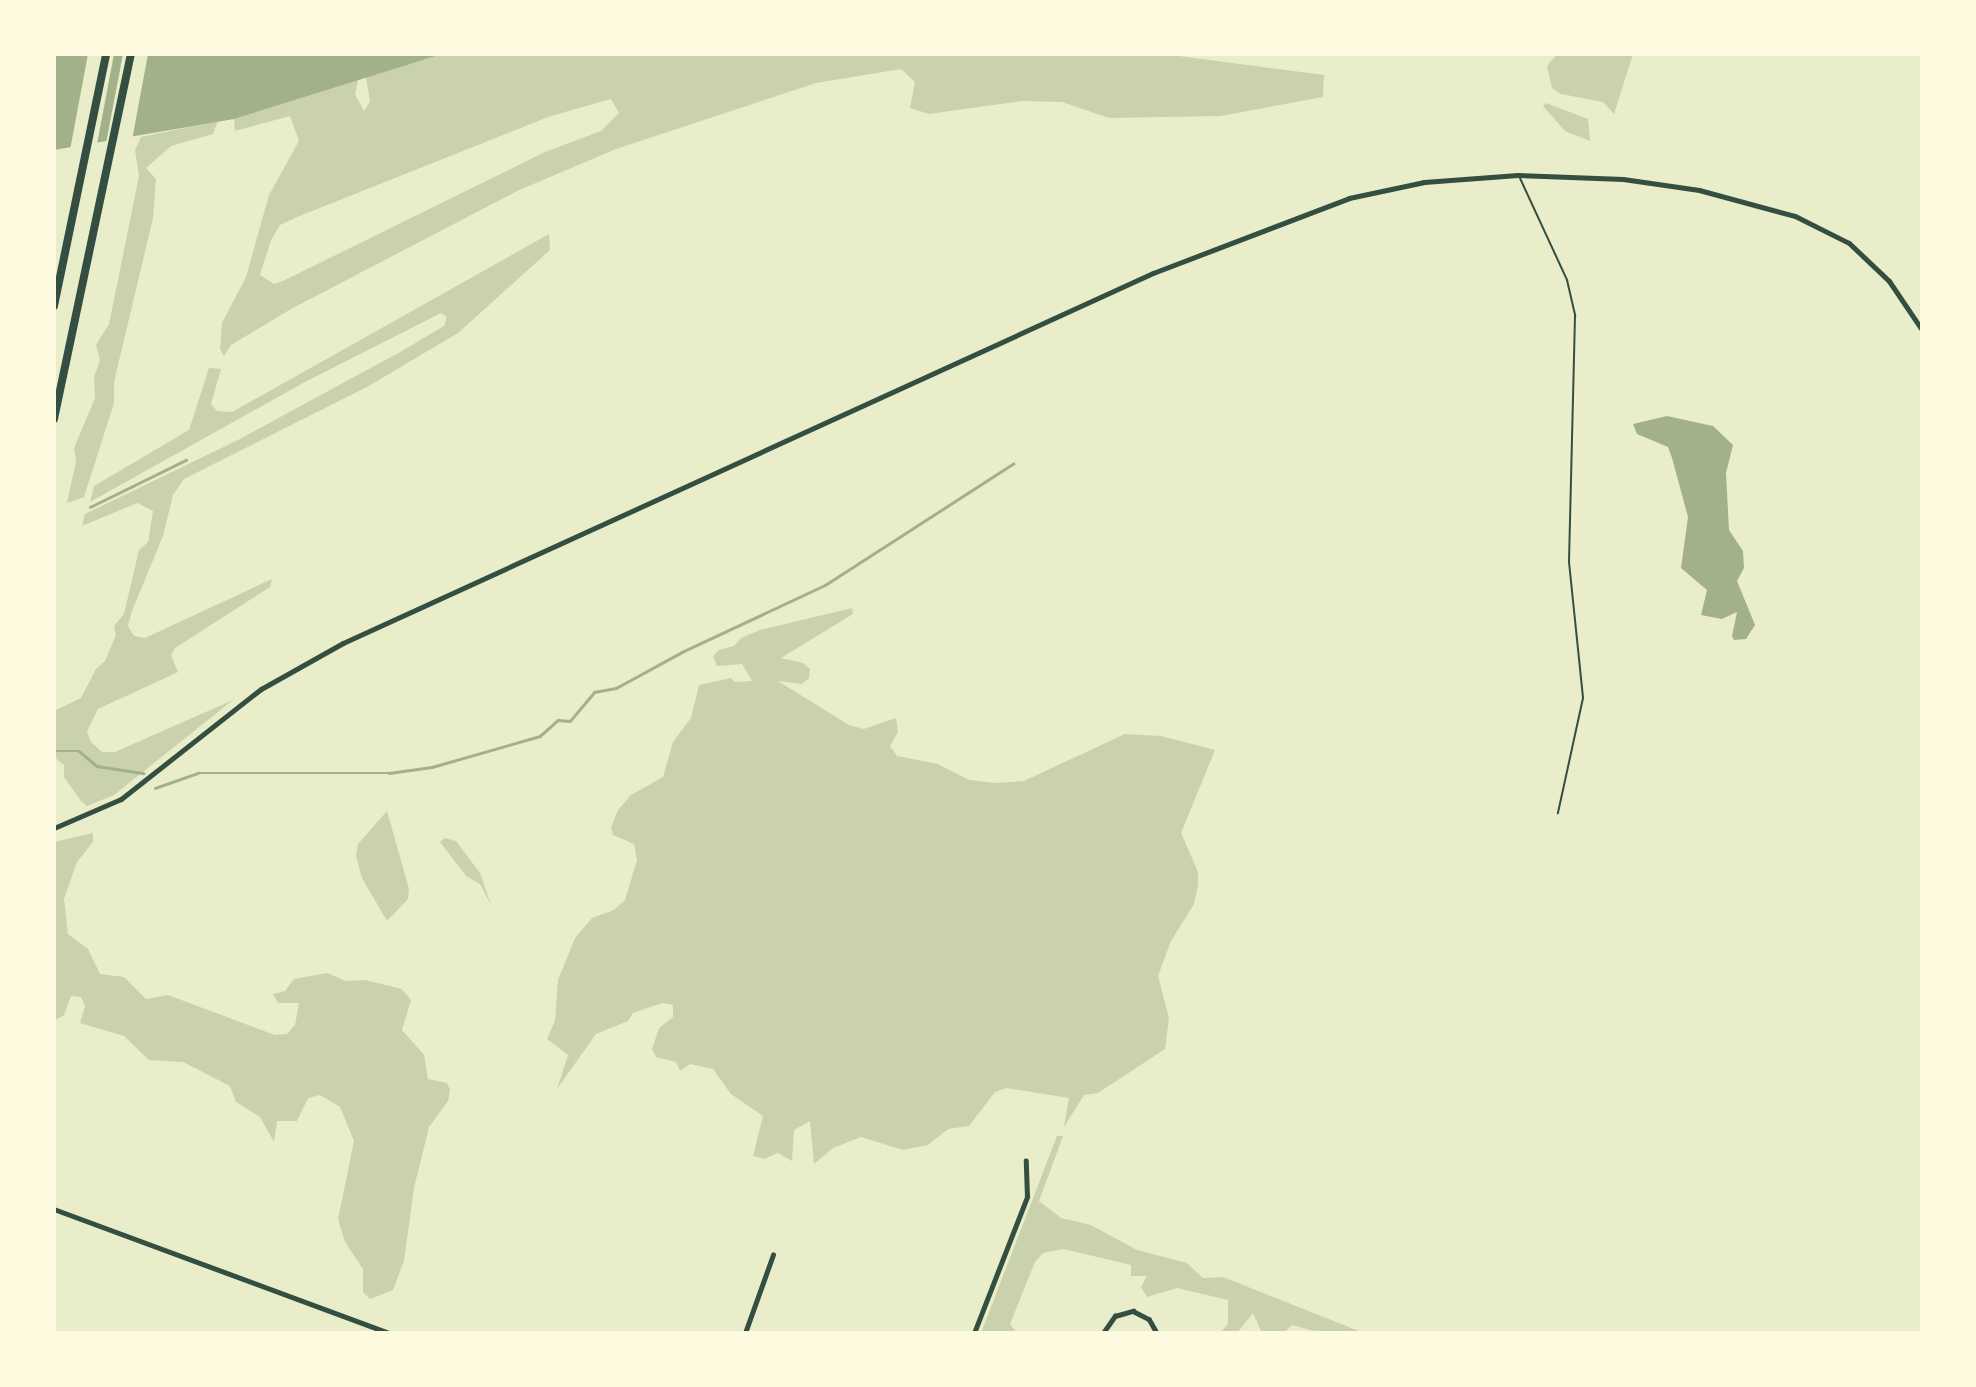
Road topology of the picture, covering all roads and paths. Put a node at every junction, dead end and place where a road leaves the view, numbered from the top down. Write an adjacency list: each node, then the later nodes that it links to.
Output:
1 (106, 54): 4 (highway)
2 (131, 54): 6 (highway)
3 (1518, 175): 5 (street); 7 (lane); 8 (street)
4 (54, 306)
5 (1922, 330)
6 (54, 419)
7 (1558, 813)
8 (54, 828)
9 (1026, 1161): 14 (street)
10 (54, 1209): 12 (street)
11 (773, 1255): 13 (street)
12 (390, 1333)
13 (745, 1333)
14 (974, 1333)
15 (1103, 1333): 16 (street)
16 (1157, 1333)

